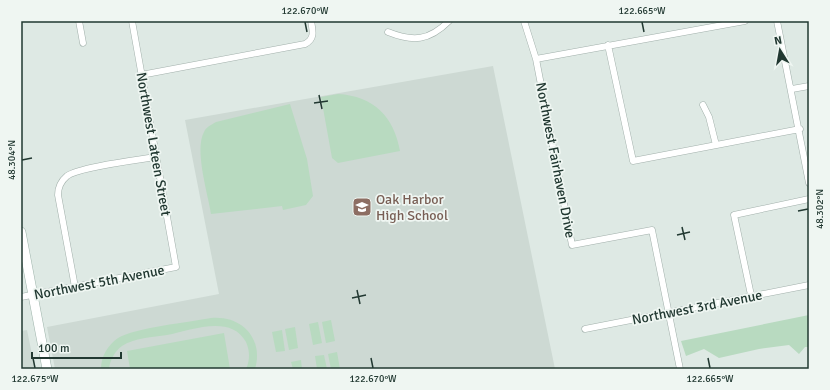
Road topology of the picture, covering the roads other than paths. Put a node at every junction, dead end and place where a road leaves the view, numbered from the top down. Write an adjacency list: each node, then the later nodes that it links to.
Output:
1 (79, 21): 9 (street)
2 (132, 21): 12 (street, Northwest Lateen Street)
3 (311, 21): 12 (street)
4 (449, 21): 8 (street)
5 (524, 21): 11 (street, Northwest Fairhaven Drive)
6 (745, 21): 10 (street)
7 (777, 21): 14 (street)
8 (388, 32)
9 (83, 43)
10 (608, 45): 11 (street); 17 (street)
11 (536, 59): 28 (street, Northwest Fairhaven Drive)
12 (141, 75): 18 (street, Northwest Lateen Street)
13 (809, 86): 14 (street)
14 (792, 89): 16 (street)
15 (703, 105): 17 (street)
16 (800, 129): 17 (street); 19 (street)
17 (716, 145)
18 (156, 157): 22 (street, Northwest Lateen Street); 24 (street)
19 (809, 183)
20 (809, 199): 26 (street)
21 (21, 232): 25 (street)
22 (176, 267): 24 (street, Northwest 5th Avenue)
23 (809, 285): 26 (street, Northwest 3rd Avenue)
24 (75, 287): 25 (street, Northwest 5th Avenue)
25 (33, 295): 27 (street, Northwest 5th Avenue); 30 (street)
26 (751, 295): 28 (street, Northwest 3rd Avenue)
27 (21, 298)
28 (669, 312): 29 (street, Northwest 3rd Avenue); 31 (street, Northwest Fairhaven Drive)
29 (585, 329)
30 (47, 369)
31 (680, 369)

